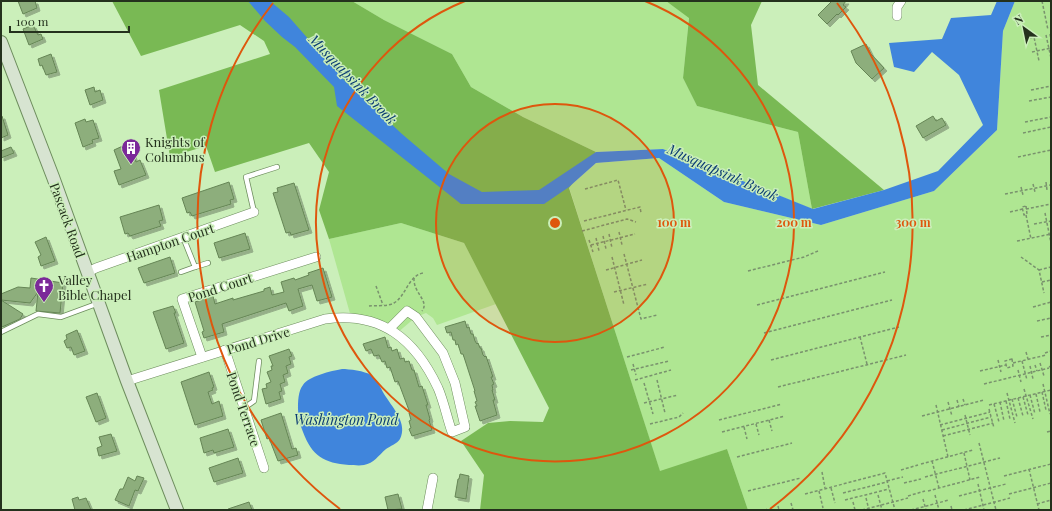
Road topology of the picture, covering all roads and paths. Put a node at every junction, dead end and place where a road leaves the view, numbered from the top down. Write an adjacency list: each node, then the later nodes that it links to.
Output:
1 (900, 1): 3 (street)
2 (1042, 1): 4 (path)
3 (896, 16)
4 (1048, 30)
5 (1050, 34): 8 (path)
6 (1046, 35): 10 (path)
7 (1030, 38): 11 (path)
8 (1051, 39)
9 (1, 42): 88 (main road, Pascack Road)
10 (1050, 48): 11 (path); 13 (path)
11 (1037, 51): 12 (path); 14 (path)
12 (1032, 52)
13 (1051, 58)
14 (1039, 61)
15 (1051, 86): 16 (path)
16 (1031, 90)
17 (1051, 97): 18 (path)
18 (1029, 101)
19 (1051, 117): 20 (path)
20 (1025, 122)
21 (1051, 127): 22 (path)
22 (1023, 133)
23 (1051, 150): 24 (path)
24 (1018, 157)
25 (277, 167): 42 (lane)
26 (1046, 182): 29 (path)
27 (1033, 184): 32 (path)
28 (1051, 185): 29 (path)
29 (1047, 186): 32 (path); 33 (path)
30 (1021, 187): 34 (path)
31 (586, 189): 41 (path)
32 (1034, 189): 34 (path); 35 (path)
33 (1047, 190)
34 (1022, 191): 36 (path); 37 (path)
35 (1035, 192)
36 (1005, 194)
37 (1023, 195)
38 (1051, 204): 40 (path)
39 (1023, 209): 40 (path); 43 (path); 46 (path)
40 (1026, 209): 46 (path)
41 (626, 210): 44 (path); 47 (path)
42 (254, 212): 58 (street, Hampton Court)
43 (1010, 212)
44 (642, 213)
45 (1045, 213): 50 (path)
46 (1026, 215): 61 (path)
47 (584, 221)
48 (1051, 221): 50 (path)
49 (636, 222): 52 (path)
50 (1046, 222): 51 (path); 56 (path)
51 (1034, 224)
52 (582, 231)
53 (618, 232): 60 (path)
54 (609, 234): 63 (path)
55 (635, 234): 60 (path)
56 (1050, 234): 61 (path); 66 (path)
57 (603, 236): 65 (path)
58 (183, 237): 82 (lane); 88 (street, Hampton Court)
59 (596, 238): 67 (path)
60 (620, 238): 63 (path); 68 (path)
61 (1031, 238): 64 (path)
62 (589, 240): 69 (path)
63 (611, 240): 65 (path); 70 (path)
64 (1017, 241)
65 (604, 242): 67 (path); 71 (path)
66 (1051, 243)
67 (598, 244): 69 (path); 72 (path)
68 (622, 245)
69 (591, 246): 74 (path)
70 (612, 248)
71 (606, 249)
72 (599, 251)
73 (818, 251): 87 (path)
74 (593, 252)
75 (624, 254): 81 (path)
76 (316, 256): 126 (street, Pond Court)
77 (612, 257): 84 (path)
78 (1021, 257): 86 (path)
79 (642, 260): 81 (path)
80 (208, 263): 82 (lane)
81 (627, 264): 84 (path); 97 (path)
82 (195, 267): 89 (lane)
83 (1051, 267): 86 (path)
84 (615, 268): 85 (path); 98 (path)
85 (606, 270)
86 (1039, 270): 94 (path)
87 (748, 271)
88 (88, 272): 103 (main road, Pascack Road)
89 (181, 272)
90 (885, 272): 107 (path)
91 (422, 273): 92 (path)
92 (414, 278): 104 (path); 109 (path)
93 (1051, 280): 94 (path)
94 (1042, 282): 100 (path)
95 (648, 284): 97 (path)
96 (376, 286): 104 (path)
97 (633, 288): 98 (path); 110 (path)
98 (621, 291): 99 (path); 105 (path)
99 (614, 292)
100 (1044, 293)
101 (892, 300): 116 (path)
102 (1051, 302): 108 (path)
103 (99, 303): 115 (lane); 159 (main road, Pascack Road)
104 (383, 305): 106 (path)
105 (624, 305)
106 (368, 306)
107 (757, 306)
108 (1034, 307)
109 (422, 311)
110 (657, 315)
111 (1051, 318): 112 (path)
112 (1037, 321)
113 (899, 327): 118 (path)
114 (390, 328): 114 (street, Pond Drive); 121 (street, Pond Drive)
115 (1, 332)
116 (764, 333)
117 (1051, 334): 119 (path)
118 (860, 337): 128 (path); 136 (path)
119 (1041, 337)
120 (665, 346): 125 (path)
121 (224, 350): 126 (street, Pond Drive); 192 (street, Pond Terrace)
122 (1051, 351): 127 (path)
123 (1026, 352): 127 (path)
124 (906, 355): 136 (path)
125 (627, 356)
126 (202, 357): 159 (street, Pond Drive)
127 (1028, 359): 132 (path)
128 (771, 360)
129 (998, 360): 139 (path)
130 (259, 361): 192 (lane)
131 (669, 361): 142 (path)
132 (1022, 361): 133 (path); 151 (path)
133 (1013, 363): 137 (path); 137 (path)
134 (1040, 363): 146 (path)
135 (633, 364): 142 (path)
136 (867, 364): 164 (path)
137 (1006, 365): 139 (path)
138 (1035, 365): 148 (path)
139 (1000, 366): 147 (path); 149 (path)
140 (1030, 366): 150 (path)
141 (1050, 367): 146 (path)
142 (634, 369): 143 (path); 152 (path)
143 (631, 370)
144 (671, 370): 156 (path)
145 (1018, 370): 153 (path)
146 (1042, 370): 148 (path); 154 (path)
147 (980, 371)
148 (1037, 371): 150 (path)
149 (1001, 372)
150 (1031, 372): 151 (path); 155 (path)
151 (1025, 374): 153 (path); 158 (path)
152 (636, 375)
153 (1020, 375): 160 (path); 162 (path)
154 (1044, 376)
155 (1033, 379)
156 (635, 380)
157 (657, 380): 175 (path)
158 (1027, 380)
159 (127, 381): 303 (main road, Pascack Road)
160 (1021, 382)
161 (644, 383): 182 (path)
162 (984, 384)
163 (1043, 384): 167 (path)
164 (778, 387)
165 (1024, 389): 172 (path)
166 (1051, 390): 167 (path)
167 (1043, 392): 169 (path); 194 (path); 201 (path)
168 (1007, 393): 179 (path)
169 (1036, 394): 171 (path); 196 (path)
170 (678, 395): 175 (path)
171 (1030, 395): 172 (path); 200 (path)
172 (1026, 396): 173 (path); 212 (path)
173 (1023, 397): 174 (path); 203 (path)
174 (1018, 398): 180 (path); 207 (path)
175 (662, 399): 182 (path); 197 (path)
176 (963, 399): 188 (path)
177 (957, 400): 191 (path)
178 (984, 400): 188 (path)
179 (1009, 400): 180 (path); 181 (path); 219 (path)
180 (1012, 400): 209 (path)
181 (1006, 401): 184 (path); 211 (path)
182 (650, 402): 185 (path); 199 (path)
183 (948, 402): 193 (path)
184 (1000, 402): 187 (path); 215 (path)
185 (644, 403)
186 (782, 404): 213 (path)
187 (994, 404): 189 (path); 216 (path)
188 (965, 405): 191 (path)
189 (989, 405)
190 (936, 406): 195 (path)
191 (959, 407): 193 (path)
192 (244, 408): 248 (street, Pond Terrace)
193 (950, 409): 195 (path); 206 (path)
194 (1046, 410)
195 (937, 412): 205 (path); 222 (path)
196 (1040, 412)
197 (665, 413)
198 (683, 413): 220 (path)
199 (653, 414)
200 (1034, 414)
201 (1050, 414)
202 (965, 415): 210 (path)
203 (1028, 415)
204 (785, 416): 214 (path)
205 (922, 416)
206 (952, 416)
207 (1023, 416)
208 (991, 417): 210 (path); 217 (path); 218 (path)
209 (1017, 417)
210 (966, 418): 217 (path); 222 (path)
211 (1010, 419)
212 (1033, 419)
213 (719, 420)
214 (769, 420): 221 (path); 227 (path)
215 (1004, 421)
216 (999, 422)
217 (967, 423): 225 (path); 226 (path)
218 (993, 423): 224 (path); 225 (path)
219 (1015, 423)
220 (650, 424)
221 (756, 424): 223 (path); 231 (path)
222 (940, 425): 226 (path)
223 (744, 427): 229 (path); 234 (path)
224 (994, 428)
225 (968, 429): 232 (path); 233 (path)
226 (942, 430): 233 (path)
227 (772, 431)
228 (1051, 431): 230 (path)
229 (722, 432)
230 (1047, 432)
231 (759, 434)
232 (970, 435)
233 (943, 436): 240 (path)
234 (746, 439)
235 (792, 443): 239 (path)
236 (979, 443): 243 (path)
237 (974, 450): 238 (path)
238 (964, 453): 240 (path); 247 (path)
239 (737, 457)
240 (948, 457): 242 (path)
241 (1000, 458): 243 (path)
242 (932, 461): 244 (path); 252 (path)
243 (984, 462): 247 (path); 269 (path)
244 (921, 464)
245 (1051, 464): 249 (path)
246 (918, 465): 250 (path)
247 (967, 466): 252 (path); 260 (path)
248 (264, 468)
249 (1029, 469): 253 (path); 270 (path)
250 (901, 470)
251 (822, 472): 267 (path)
252 (936, 474): 255 (path); 268 (path)
253 (1004, 476)
254 (903, 477): 261 (path)
255 (925, 477)
256 (980, 477): 260 (path)
257 (433, 478): 304 (street)
258 (801, 478): 273 (path)
259 (921, 479): 262 (path)
260 (970, 480): 268 (path)
261 (887, 482): 266 (path); 271 (path); 277 (path)
262 (904, 483)
263 (1051, 483): 270 (path)
264 (978, 484): 276 (path)
265 (1006, 484): 269 (path)
266 (831, 487): 267 (path); 293 (path)
267 (826, 488): 272 (path)
268 (939, 488): 275 (path)
269 (991, 488): 276 (path); 291 (path)
270 (1033, 488): 279 (path); 295 (path)
271 (889, 489): 286 (path); 290 (path)
272 (819, 490): 278 (path); 301 (path)
273 (748, 491)
274 (925, 491): 290 (path)
275 (928, 491)
276 (979, 491): 282 (path); 297 (path)
277 (843, 493)
278 (805, 494)
279 (1009, 494)
280 (878, 495): 296 (path)
281 (935, 495): 294 (path)
282 (959, 496)
283 (866, 498): 302 (path)
284 (1010, 498): 291 (path)
285 (923, 499): 299 (path)
286 (845, 500)
287 (948, 500): 294 (path)
288 (1051, 500): 295 (path)
289 (853, 502): 307 (path)
290 (892, 502): 296 (path); 310 (path)
291 (994, 502): 297 (path); 317 (path)
292 (791, 503): 306 (path)
293 (835, 503)
294 (937, 503): 299 (path); 313 (path)
295 (1037, 504): 318 (path)
296 (881, 505): 302 (path); 309 (path)
297 (983, 505): 315 (path); 316 (path)
298 (778, 506): 305 (path)
299 (925, 506): 311 (path); 312 (path)
300 (951, 506): 314 (path)
301 (824, 508)
302 (869, 509): 308 (path)
303 (177, 510)
304 (427, 510)
305 (779, 510)
306 (793, 510)
307 (855, 510)
308 (862, 510)
309 (882, 510)
310 (895, 510)
311 (911, 510)
312 (926, 510)
313 (939, 510)
314 (952, 510)
315 (964, 510)
316 (984, 510)
317 (996, 510)
318 (1039, 510)

